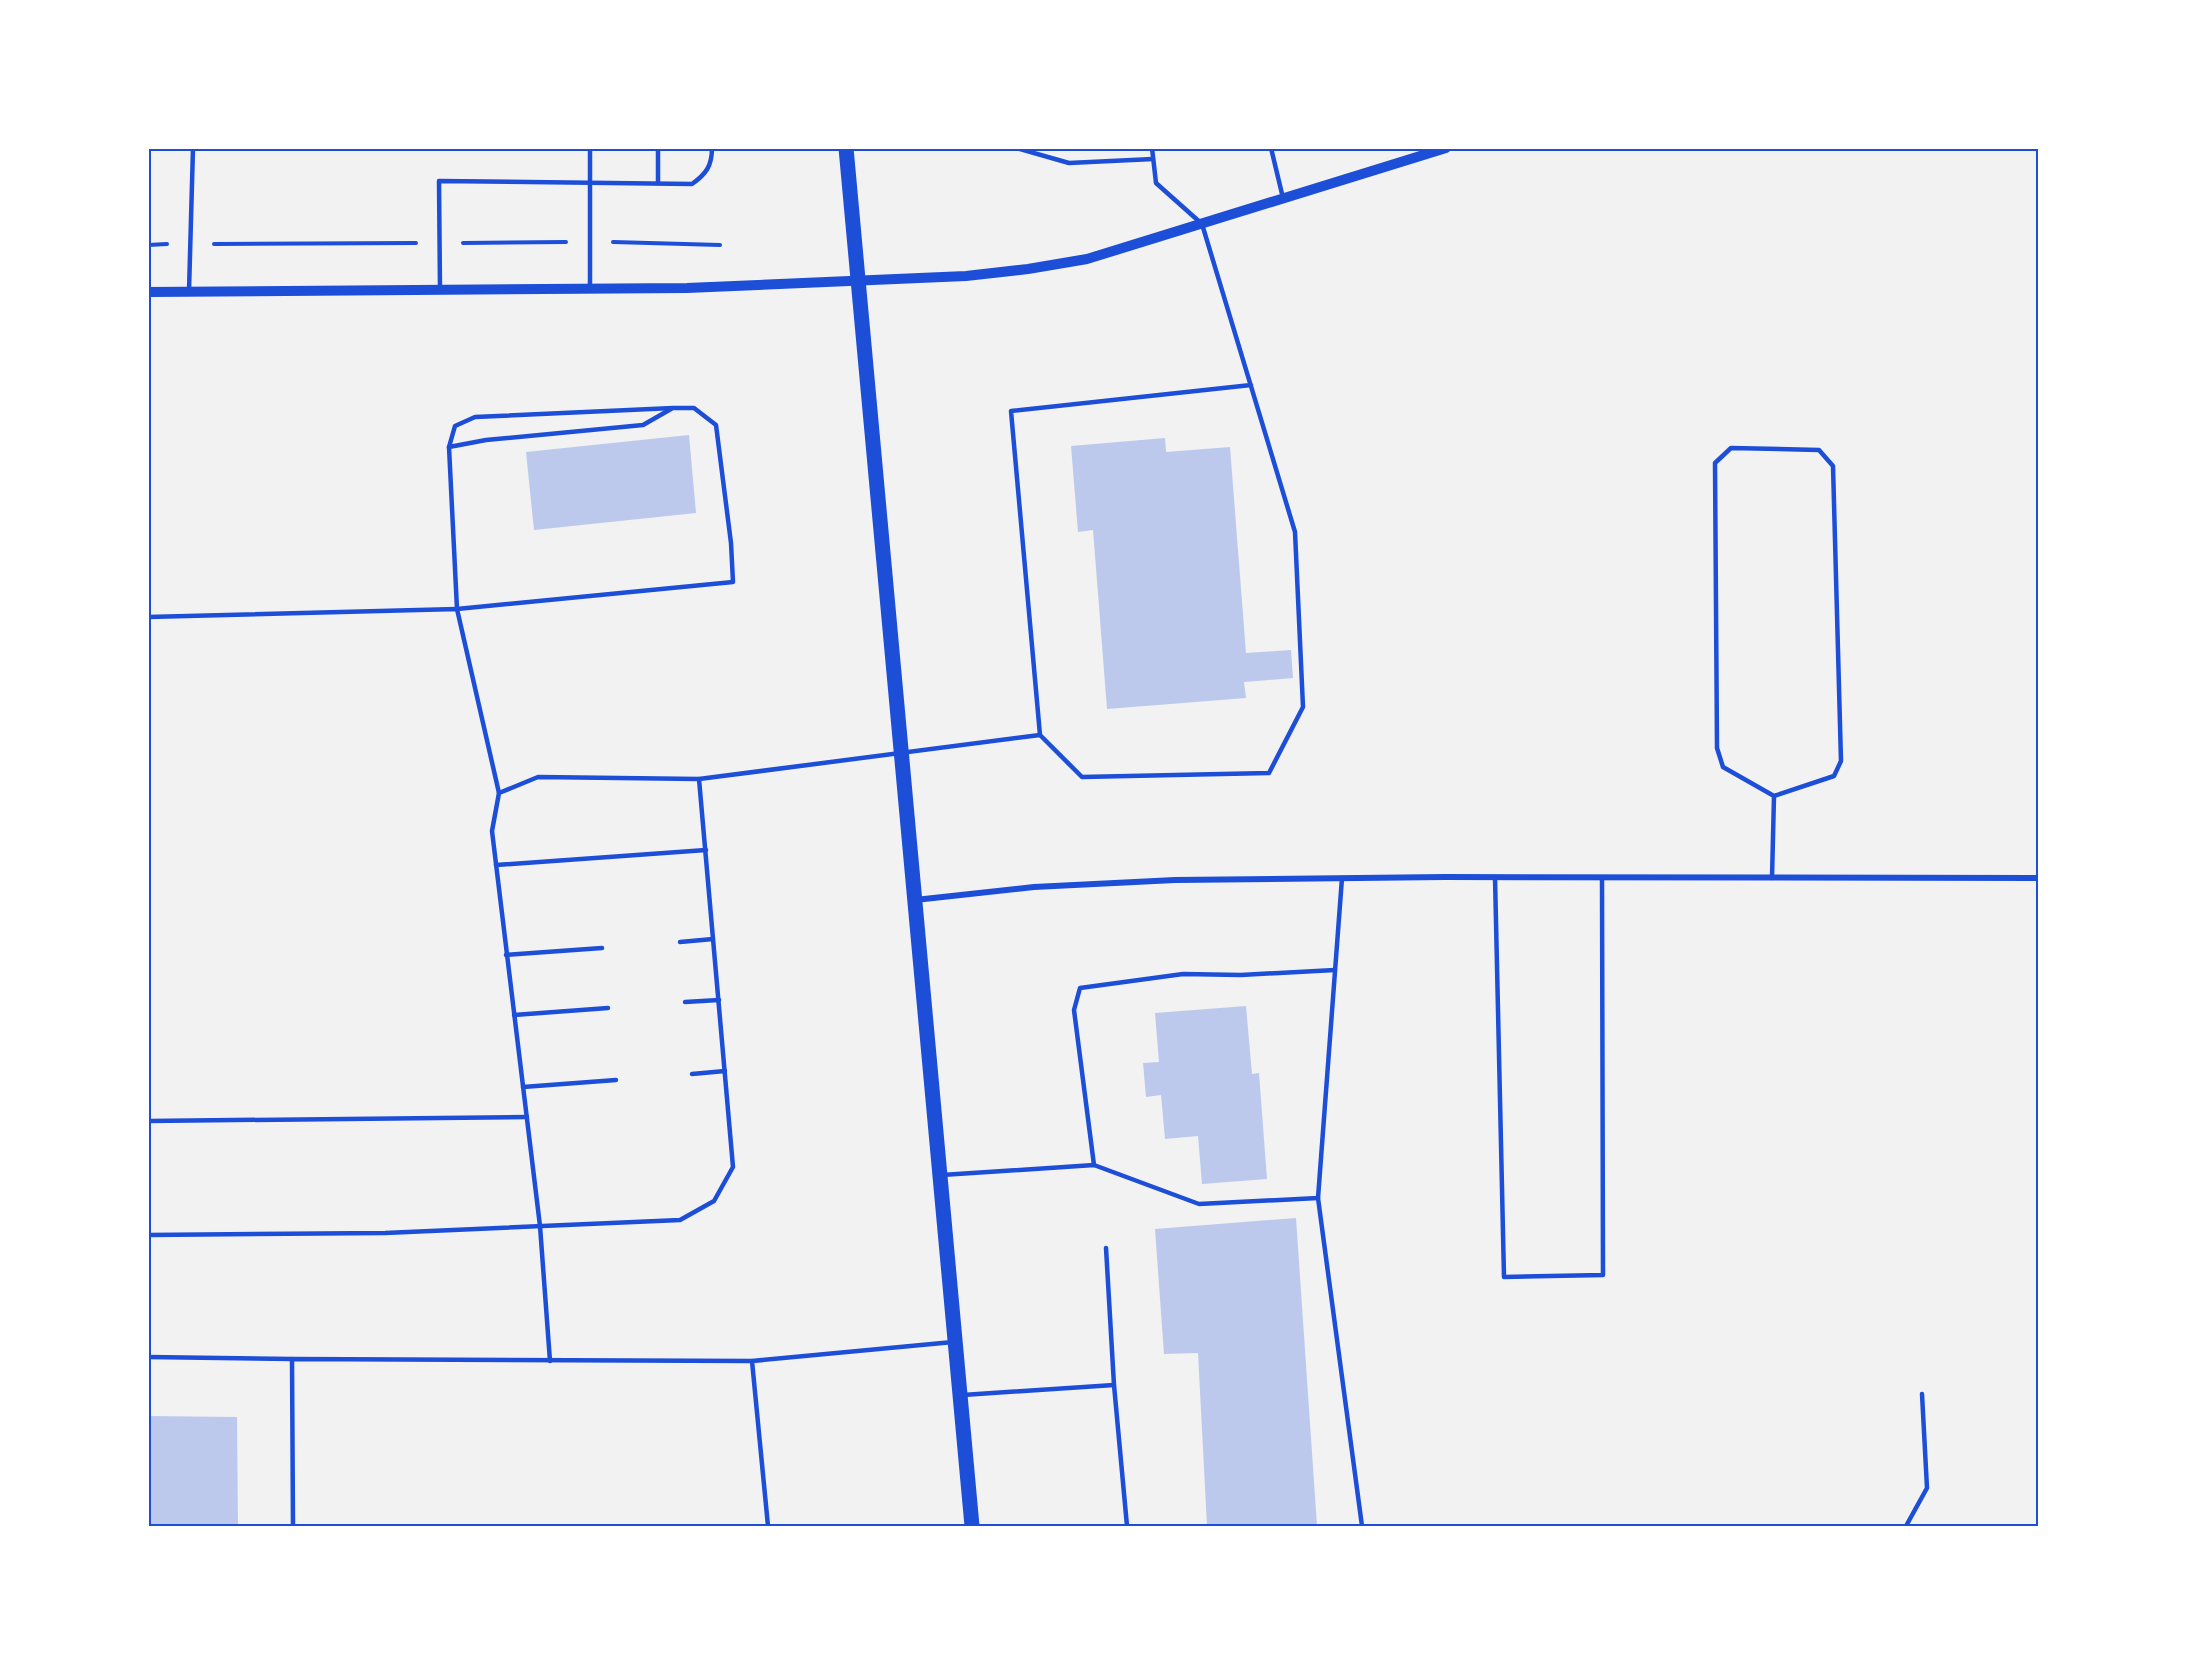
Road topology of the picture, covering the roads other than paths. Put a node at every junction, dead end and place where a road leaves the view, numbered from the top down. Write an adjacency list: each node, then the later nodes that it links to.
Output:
1 (193, 148): 18 (lane)
2 (590, 148): 11 (lane)
3 (658, 148): 12 (lane)
4 (712, 148): 12 (lane)
5 (846, 148): 15 (main road)
6 (1016, 148): 10 (lane)
7 (1152, 148): 10 (lane)
8 (1271, 148): 13 (lane)
9 (1446, 148): 13 (street)
10 (1153, 159): 14 (lane)
11 (590, 182): 12 (lane); 16 (lane); 17 (lane)
12 (658, 183)
13 (1283, 200): 14 (street)
14 (1202, 224): 15 (street); 20 (lane)
15 (858, 281): 16 (street); 26 (main road)
16 (590, 289): 17 (street)
17 (440, 290): 18 (street)
18 (189, 291): 19 (street)
19 (148, 292)
20 (1251, 385): 25 (lane); 25 (lane)
21 (674, 408): 22 (lane); 22 (lane); 23 (lane)
22 (449, 447): 23 (lane)
23 (457, 609): 24 (lane); 28 (lane)
24 (148, 616)
25 (1040, 735): 26 (lane)
26 (901, 753): 27 (lane); 37 (main road)
27 (699, 779): 28 (lane); 30 (lane)
28 (498, 793): 31 (lane)
29 (1774, 796): 29 (lane); 35 (lane)
30 (706, 850): 31 (lane); 38 (lane)
31 (495, 865): 41 (lane)
32 (1495, 877): 33 (street); 33 (lane); 34 (street)
33 (1602, 877): 35 (street)
34 (1342, 878): 37 (street); 42 (lane)
35 (1772, 878): 36 (street)
36 (2038, 878)
37 (915, 900): 54 (main road)
38 (713, 939): 39 (lane); 43 (lane)
39 (680, 942)
40 (602, 948): 41 (lane)
41 (507, 955): 46 (lane)
42 (1335, 970): 53 (lane); 55 (lane)
43 (719, 1000): 44 (lane); 47 (lane)
44 (686, 1002)
45 (608, 1008): 46 (lane)
46 (514, 1015): 50 (lane)
47 (725, 1071): 48 (lane); 56 (lane)
48 (692, 1074)
49 (616, 1080): 50 (lane)
50 (523, 1087): 51 (lane)
51 (527, 1118): 52 (lane); 56 (lane)
52 (148, 1121)
53 (1094, 1165): 54 (lane); 55 (lane)
54 (940, 1175): 59 (main road)
55 (1318, 1198): 71 (lane)
56 (540, 1226): 57 (lane); 62 (lane)
57 (148, 1235)
58 (1106, 1248): 64 (lane)
59 (956, 1342): 63 (lane); 66 (main road)
60 (148, 1357): 61 (lane)
61 (292, 1359): 62 (lane); 67 (lane)
62 (550, 1361): 63 (lane)
63 (752, 1361): 68 (lane)
64 (1114, 1385): 66 (lane); 70 (lane)
65 (1922, 1394): 72 (lane)
66 (960, 1395): 69 (main road)
67 (293, 1527)
68 (768, 1527)
69 (972, 1527)
70 (1127, 1527)
71 (1362, 1527)
72 (1906, 1527)

